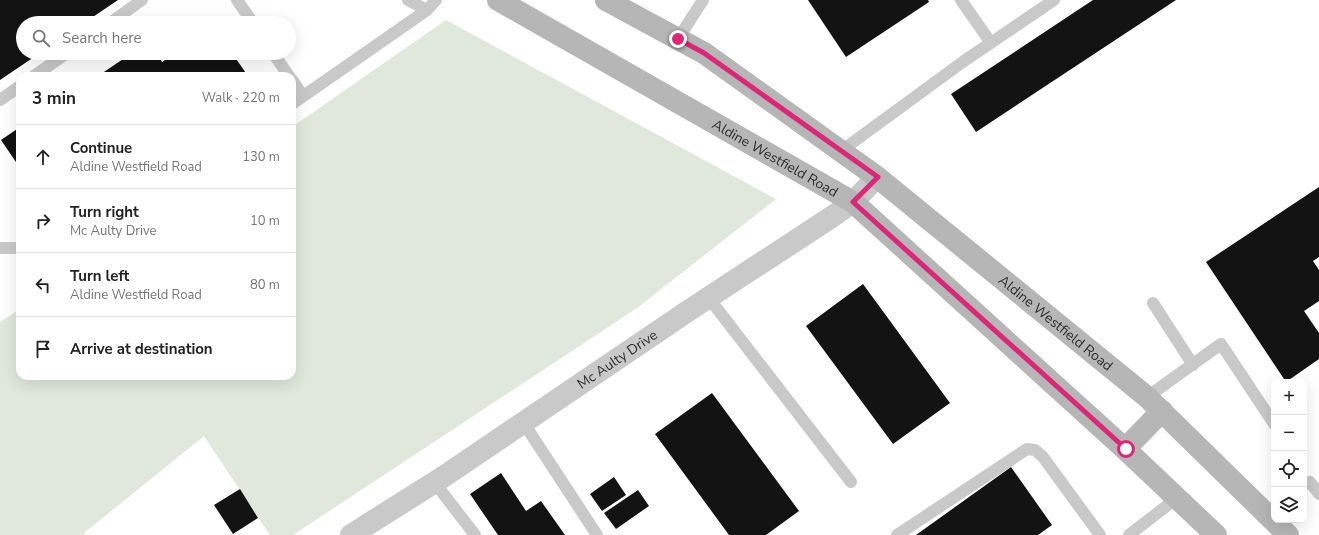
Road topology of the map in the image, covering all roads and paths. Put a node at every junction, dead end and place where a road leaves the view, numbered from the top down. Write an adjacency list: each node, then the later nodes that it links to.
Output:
1 (142, 0): 11 (lane)
2 (237, 0): 12 (lane)
3 (408, 0): 10 (lane)
4 (436, 0): 10 (lane)
5 (498, 0): 26 (main road, Aldine Westfield Road)
6 (606, 0): 13 (main road, Aldine Westfield Road)
7 (703, 0): 13 (lane)
8 (961, 0): 14 (lane)
9 (1054, 0): 14 (lane)
10 (427, 10): 21 (lane)
11 (120, 16)
12 (248, 16)
13 (678, 39): 24 (main road, Aldine Westfield Road)
14 (991, 43): 24 (lane)
15 (57, 60): 17 (lane)
16 (278, 60): 18 (lane)
17 (40, 72)
18 (286, 72)
19 (296, 86): 21 (lane)
20 (16, 89): 22 (lane)
21 (303, 96): 23 (lane)
22 (0, 100)
23 (296, 101)
24 (841, 151): 25 (main road, Aldine Westfield Road)
25 (878, 177): 26 (street, Mc Aulty Drive); 32 (main road, Aldine Westfield Road)
26 (853, 202): 29 (street, Mc Aulty Drive); 35 (main road, Aldine Westfield Road)
27 (0, 248): 28 (lane)
28 (16, 248)
29 (708, 297): 34 (street, Mc Aulty Drive); 37 (lane)
30 (1152, 303): 31 (lane)
31 (1193, 365): 32 (lane); 33 (lane)
32 (1155, 404): 35 (main road); 41 (main road, Aldine Westfield Road)
33 (1271, 419)
34 (524, 422): 36 (street, Mc Aulty Drive); 45 (lane)
35 (1126, 449): 40 (main road, Aldine Westfield Road)
36 (435, 482): 43 (street, Mc Aulty Drive); 44 (lane)
37 (851, 482)
38 (1307, 484): 39 (lane)
39 (1319, 494)
40 (1177, 498): 48 (lane); 49 (main road, Aldine Westfield Road)
41 (1271, 514)
42 (1278, 523): 50 (main road, Aldine Westfield Road)
43 (351, 535)
44 (475, 535)
45 (598, 535)
46 (897, 535): 47 (lane)
47 (1100, 535)
48 (1129, 535)
49 (1216, 535)
50 (1288, 535)

